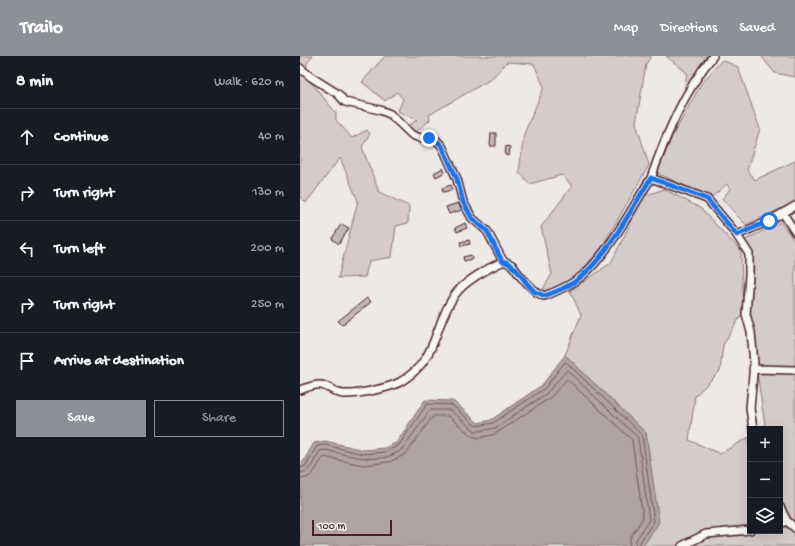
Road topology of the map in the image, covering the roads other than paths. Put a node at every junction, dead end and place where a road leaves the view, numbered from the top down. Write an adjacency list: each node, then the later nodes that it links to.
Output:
1 (713, 56): 3 (street)
2 (300, 68): 8 (street)
3 (651, 178): 7 (street); 8 (street)
4 (795, 206): 5 (street)
5 (783, 213): 6 (street); 7 (street)
6 (795, 232)
7 (737, 235): 9 (street)
8 (502, 261): 11 (street)
9 (753, 370): 10 (street); 12 (street)
10 (795, 370)
11 (300, 390)
12 (753, 426)
13 (783, 512): 14 (street)
14 (788, 521): 15 (street); 16 (street)
15 (783, 523)
16 (795, 528)
17 (747, 530): 18 (street)
18 (682, 546)

